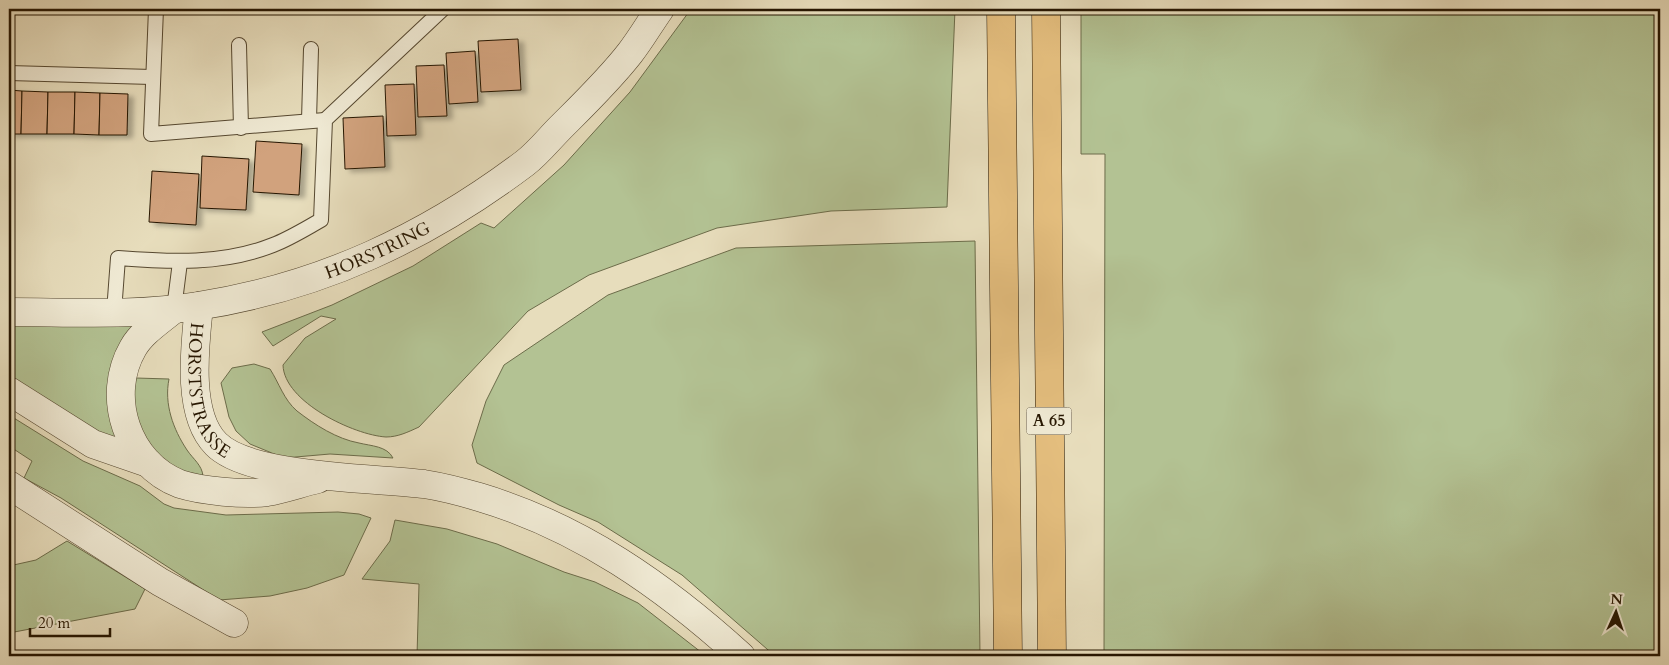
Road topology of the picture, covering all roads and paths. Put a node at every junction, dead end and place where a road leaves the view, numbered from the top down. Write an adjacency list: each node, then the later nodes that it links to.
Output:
1 (156, 9): 9 (lane)
2 (443, 9): 11 (lane)
3 (660, 9): 14 (street, HORSTRING)
4 (1001, 9): 23 (highway, A 65)
5 (1046, 9): 24 (highway, A 65)
6 (239, 45): 12 (lane)
7 (311, 50): 10 (lane)
8 (9, 73): 9 (lane)
9 (152, 77): 12 (lane)
10 (309, 120): 11 (lane); 12 (lane)
11 (325, 120): 13 (lane)
12 (241, 128)
13 (180, 262): 14 (lane); 16 (lane)
14 (187, 308): 16 (street, HORSTRING); 18 (street, HORSTSTRASSE); 19 (street, HORSTSTRASSE)
15 (9, 312): 16 (street, HORSTRING)
16 (114, 312)
17 (9, 391): 18 (street, HORSTSTRASSE)
18 (148, 463): 19 (street, HORSTSTRASSE)
19 (331, 476): 22 (street, HORSTSTRASSE)
20 (9, 485): 21 (street)
21 (234, 623)
22 (741, 656)
23 (1008, 656)
24 (1052, 656)

